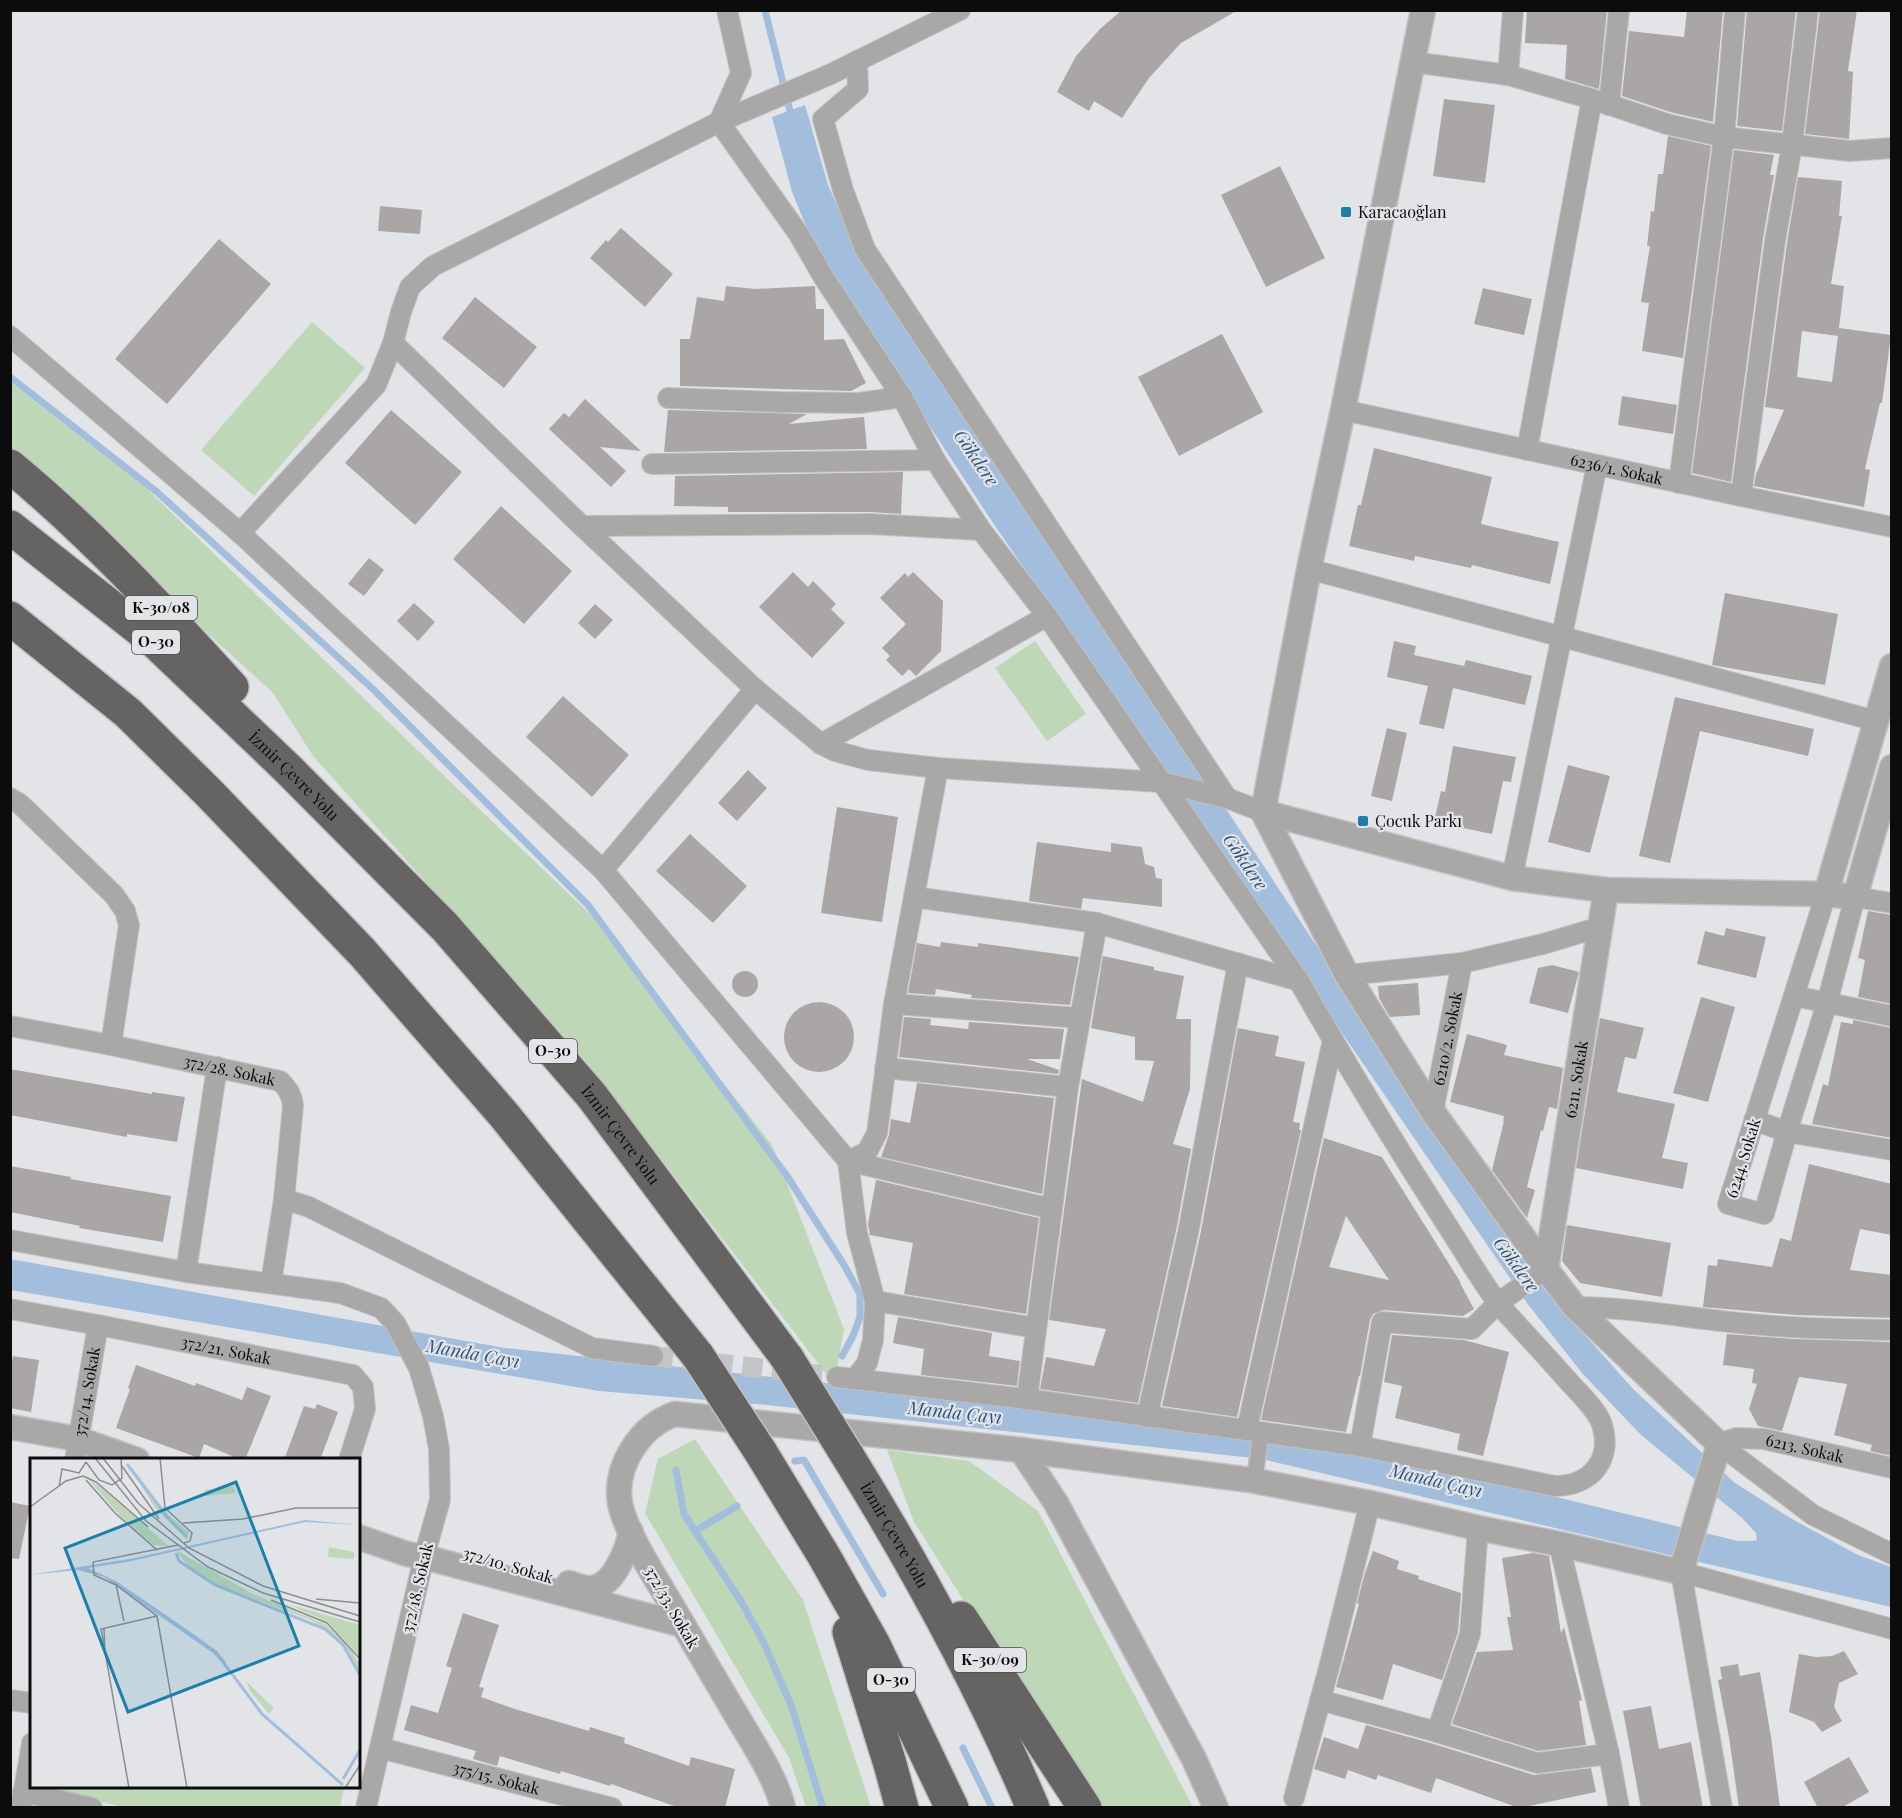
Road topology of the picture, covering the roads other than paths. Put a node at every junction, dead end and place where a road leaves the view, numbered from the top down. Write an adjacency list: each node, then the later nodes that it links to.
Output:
1 (727, 10): 12 (street)
2 (960, 10): 8 (street)
3 (1423, 10): 9 (street)
4 (1513, 10): 10 (street)
5 (1619, 10): 11 (street)
6 (1735, 10): 13 (street)
7 (1808, 10): 14 (street)
8 (857, 61): 12 (street); 48 (street)
9 (1413, 62): 10 (street); 20 (street)
10 (1508, 75): 11 (street)
11 (1600, 102): 13 (street); 21 (street)
12 (719, 122): 17 (street); 18 (street)
13 (1724, 137): 14 (street); 26 (street)
14 (1792, 145): 15 (street); 27 (street)
15 (1892, 148)
16 (10, 336): 32 (street)
17 (393, 343): 28 (street); 32 (street)
18 (902, 397): 19 (street); 22 (street)
19 (668, 398)
20 (1343, 410): 21 (street, 6236/1. Sokak); 33 (street)
21 (1527, 450): 24 (street, 6236/1. Sokak)
22 (935, 460): 23 (street); 31 (street)
23 (652, 464)
24 (1597, 465): 26 (street, 6236/1. Sokak); 36 (street)
25 (10, 466): 44 (highway, K-30/08)
26 (1679, 483): 27 (street, 6236/1. Sokak)
27 (1741, 496): 30 (street, 6236/1. Sokak)
28 (582, 526): 31 (street); 39 (street)
29 (10, 527): 44 (highway, İzmir Çevre Yolu / O-30)
30 (1892, 527)
31 (981, 530): 34 (street)
32 (240, 533): 50 (street)
33 (1309, 569): 36 (street); 49 (street)
34 (1047, 616): 41 (street); 45 (street)
35 (10, 618): 46 (highway, O-30)
36 (1562, 636): 40 (street); 51 (street)
37 (10, 648): 46 (highway)
38 (1892, 666): 40 (street, 6244. Sokak)
39 (755, 689): 41 (street); 50 (street)
40 (1876, 721): 53 (street, 6244. Sokak)
41 (821, 744): 43 (street)
42 (1892, 766): 55 (street, 6244. Sokak)
43 (938, 768): 45 (street); 54 (street)
44 (289, 770): 106 (highway, İzmir Çevre Yolu / O-30, bridge)
45 (1161, 782): 48 (street); 62 (street)
46 (209, 793): 113 (highway, O-30, bridge)
47 (10, 798): 70 (street)
48 (1227, 798): 49 (street)
49 (1263, 812): 51 (street); 61 (street)
50 (603, 870): 78 (street)
51 (1512, 878): 52 (street)
52 (1606, 890): 53 (street); 58 (street, 6211. Sokak)
53 (1826, 894): 55 (street); 63 (street, 6244. Sokak)
54 (914, 897): 57 (street); 65 (street)
55 (1855, 897): 56 (street); 64 (street, 6244. Sokak)
56 (1892, 903)
57 (1097, 923): 59 (street); 67 (street)
58 (1600, 927): 60 (street); 82 (street, 6211. Sokak)
59 (1239, 963): 62 (street); 94 (street)
60 (1462, 963): 61 (street); 74 (street, 6210/2. Sokak)
61 (1347, 975): 74 (street)
62 (1299, 981): 69 (street)
63 (1794, 996): 64 (street); 75 (street, 6244. Sokak)
64 (1827, 1003): 66 (street); 76 (street, 6244. Sokak)
65 (894, 1004): 67 (street); 72 (street)
66 (1892, 1016)
67 (1080, 1018): 73 (street)
68 (10, 1026): 70 (street, 372/28. Sokak)
69 (1333, 1040): 86 (street); 96 (street)
70 (111, 1045): 71 (street, 372/28. Sokak)
71 (217, 1067): 79 (street, 372/28. Sokak); 83 (street)
72 (885, 1068): 73 (street); 78 (street)
73 (1068, 1087): 80 (street)
74 (1433, 1112): 82 (street)
75 (1754, 1120): 76 (street); 76 (street, 6244. Sokak)
76 (1787, 1132): 77 (street)
77 (1892, 1150)
78 (848, 1161): 80 (street); 85 (street)
79 (284, 1199): 84 (street, 372/28. Sokak); 92 (street)
80 (1052, 1209): 90 (street)
81 (10, 1240): 83 (street)
82 (1542, 1271): 86 (street); 87 (street)
83 (186, 1272): 84 (street)
84 (271, 1282): 111 (street, 372/18. Sokak)
85 (875, 1301): 90 (street); 93 (street)
86 (1498, 1303): 97 (street); 97 (street)
87 (1575, 1307): 91 (street); 100 (street)
88 (10, 1310): 89 (street, 372/21. Sokak)
89 (98, 1325): 98 (street, 372/14. Sokak); 102 (street, 372/21. Sokak)
90 (1036, 1328): 93 (street)
91 (1892, 1330)
92 (653, 1356)
93 (1027, 1399): 94 (street)
94 (1147, 1417): 96 (street)
95 (10, 1427): 98 (street)
96 (1254, 1431): 97 (street); 104 (street)
97 (1360, 1446)
98 (77, 1449): 101 (street)
99 (1021, 1450): 104 (street); 108 (street, 372/33. Sokak); 135 (street)
100 (1716, 1451): 103 (street, 6213. Sokak); 112 (street); 114 (street)
101 (127, 1458)
102 (350, 1458)
103 (1892, 1468)
104 (1253, 1475): 105 (street)
105 (1370, 1503): 107 (street); 118 (street)
106 (886, 1519): 133 (highway, İzmir Çevre Yolu / O-30); 134 (highway, K-30/09)
107 (1478, 1528): 110 (street); 120 (street)
108 (631, 1532): 111 (street, 372/10. Sokak); 115 (street, 372/33. Sokak)
109 (360, 1537): 111 (street, 372/10. Sokak)
110 (1559, 1544): 114 (street); 123 (street)
111 (420, 1551): 115 (street, 372/10. Sokak); 121 (street, 372/18. Sokak)
112 (1892, 1554)
113 (824, 1556): 131 (highway); 132 (highway, O-30)
114 (1682, 1568): 116 (street); 137 (street)
115 (662, 1609): 130 (street, 372/33. Sokak)
116 (1892, 1629)
117 (10, 1700): 119 (street)
118 (1320, 1700): 120 (street); 125 (street)
119 (30, 1703)
120 (1437, 1732): 123 (street)
121 (380, 1748): 124 (street, 372/18. Sokak); 129 (street, 375/15. Sokak)
122 (30, 1754): 126 (street)
123 (1609, 1754): 136 (street)
124 (366, 1774): 128 (street, 372/18. Sokak)
125 (1294, 1798)
126 (22, 1800): 127 (street)
127 (92, 1808)
128 (366, 1808)
129 (612, 1808)
130 (783, 1808)
131 (902, 1808)
132 (952, 1808)
133 (1033, 1808)
134 (1084, 1808)
135 (1216, 1808)
136 (1619, 1808)
137 (1722, 1808)

